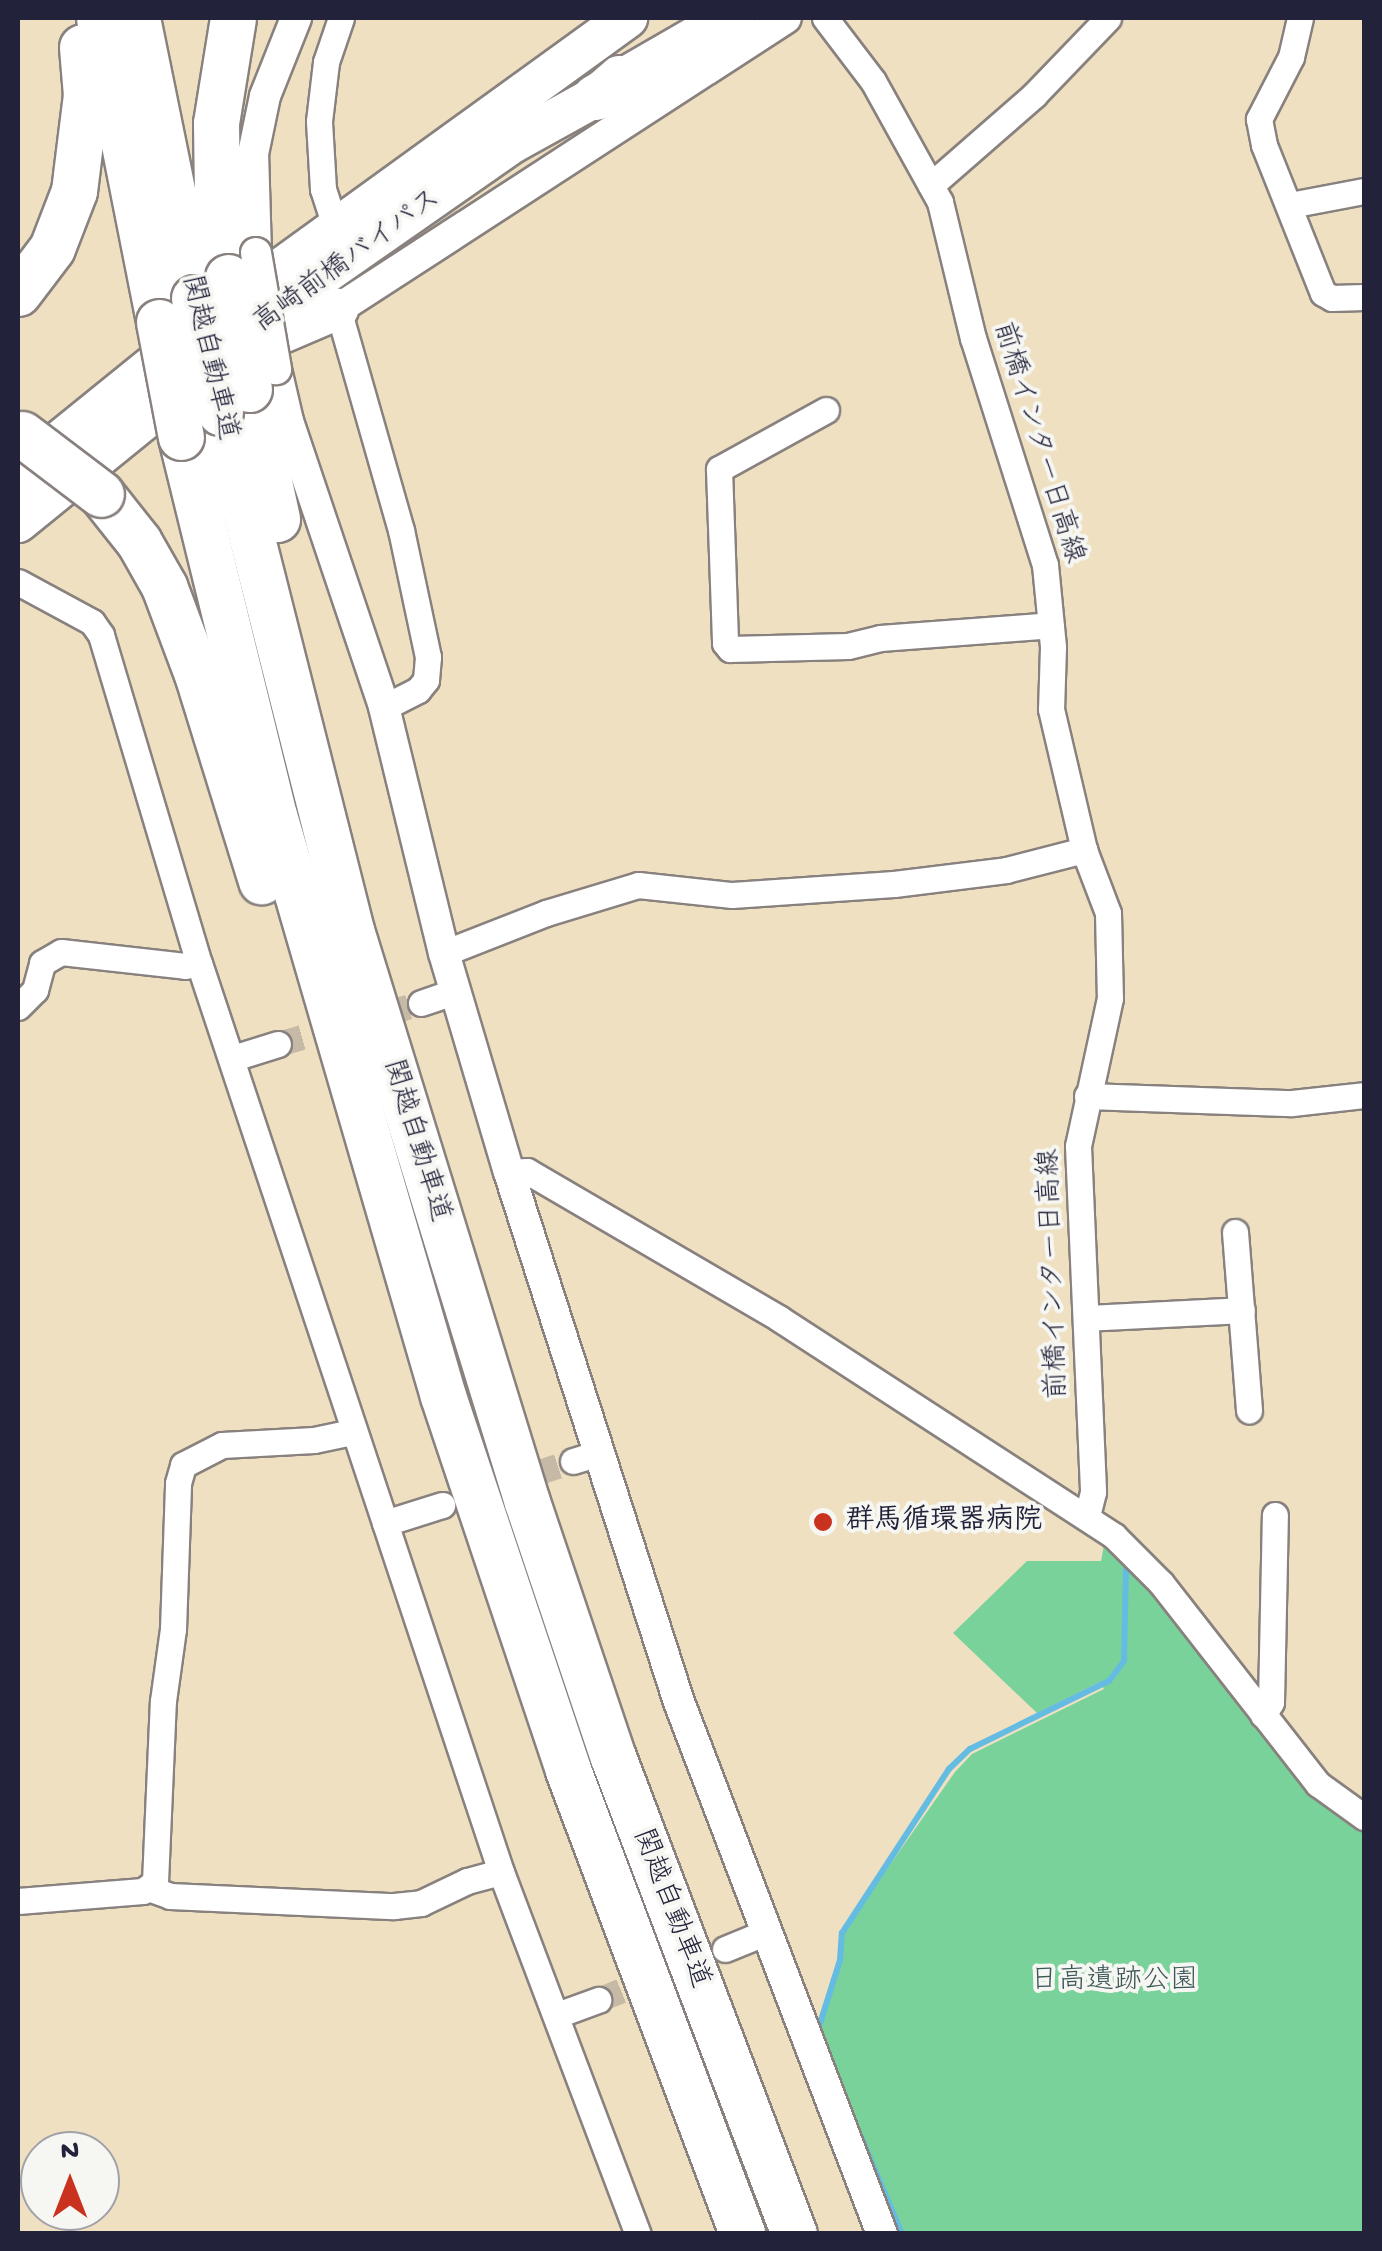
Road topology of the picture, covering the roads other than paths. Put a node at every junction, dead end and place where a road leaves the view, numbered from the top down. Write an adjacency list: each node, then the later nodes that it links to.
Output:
1 (77, 18): 20 (highway)
2 (98, 18): 19 (highway, 関越自動車道)
3 (137, 18): 19 (highway, 関越自動車道)
4 (233, 18): 19 (highway)
5 (296, 18): 19 (street)
6 (341, 18): 18 (street)
7 (627, 18): 18 (highway, 高崎前橋バイパス)
8 (688, 18): 14 (highway, 高崎前橋バイパス)
9 (732, 18): 14 (highway)
10 (786, 18): 22 (street)
11 (825, 18): 15 (street, 前橋インター日高線)
12 (1108, 18): 15 (street)
13 (1300, 18): 17 (street)
14 (595, 97): 23 (highway, 高崎前橋バイパス)
15 (931, 185): 29 (street, 前橋インター日高線)
16 (1364, 191): 17 (street)
17 (1290, 205): 21 (street)
18 (336, 226): 26 (highway, 高崎前橋バイパス)
19 (209, 288): 24 (highway, 関越自動車道, bridge); 45 (highway, 関越自動車道, bridge)
20 (18, 292)
21 (1364, 298)
22 (338, 309): 23 (highway); 30 (street)
23 (184, 385): 27 (highway, 高崎前橋バイパス)
24 (248, 390): 30 (street); 63 (highway, 関越自動車道)
25 (826, 410): 29 (street)
26 (19, 447): 45 (highway, bridge)
27 (18, 522)
28 (18, 582): 33 (street)
29 (1052, 625): 31 (street, 前橋インター日高線)
30 (384, 707): 32 (street)
31 (1084, 850): 32 (street); 40 (street, 前橋インター日高線)
32 (444, 953): 34 (street)
33 (200, 963): 36 (street); 38 (street)
34 (455, 992): 35 (street); 41 (street)
35 (421, 1002)
36 (18, 1007)
37 (278, 1044): 38 (street)
38 (232, 1058): 47 (street)
39 (1364, 1095): 40 (street)
40 (1086, 1096): 44 (street, 前橋インター日高線)
41 (509, 1172): 50 (street); 57 (street)
42 (1235, 1232): 43 (street)
43 (1242, 1310): 44 (street); 46 (street)
44 (1086, 1318): 50 (street, 前橋インター日高線)
45 (443, 1396): 62 (highway, 関越自動車道)
46 (1250, 1410)
47 (353, 1432): 51 (street); 55 (street)
48 (442, 1504): 51 (street)
49 (1275, 1514): 52 (street)
50 (1087, 1516): 52 (street)
51 (385, 1523): 54 (street)
52 (1263, 1714): 53 (street)
53 (1364, 1817)
54 (501, 1872): 55 (street); 60 (street)
55 (151, 1889): 56 (street)
56 (18, 1901)
57 (764, 1933): 58 (street); 64 (street)
58 (724, 1949)
59 (598, 2000): 60 (street)
60 (557, 2015): 61 (street)
61 (638, 2234)
62 (742, 2234)
63 (794, 2234)
64 (882, 2234)

